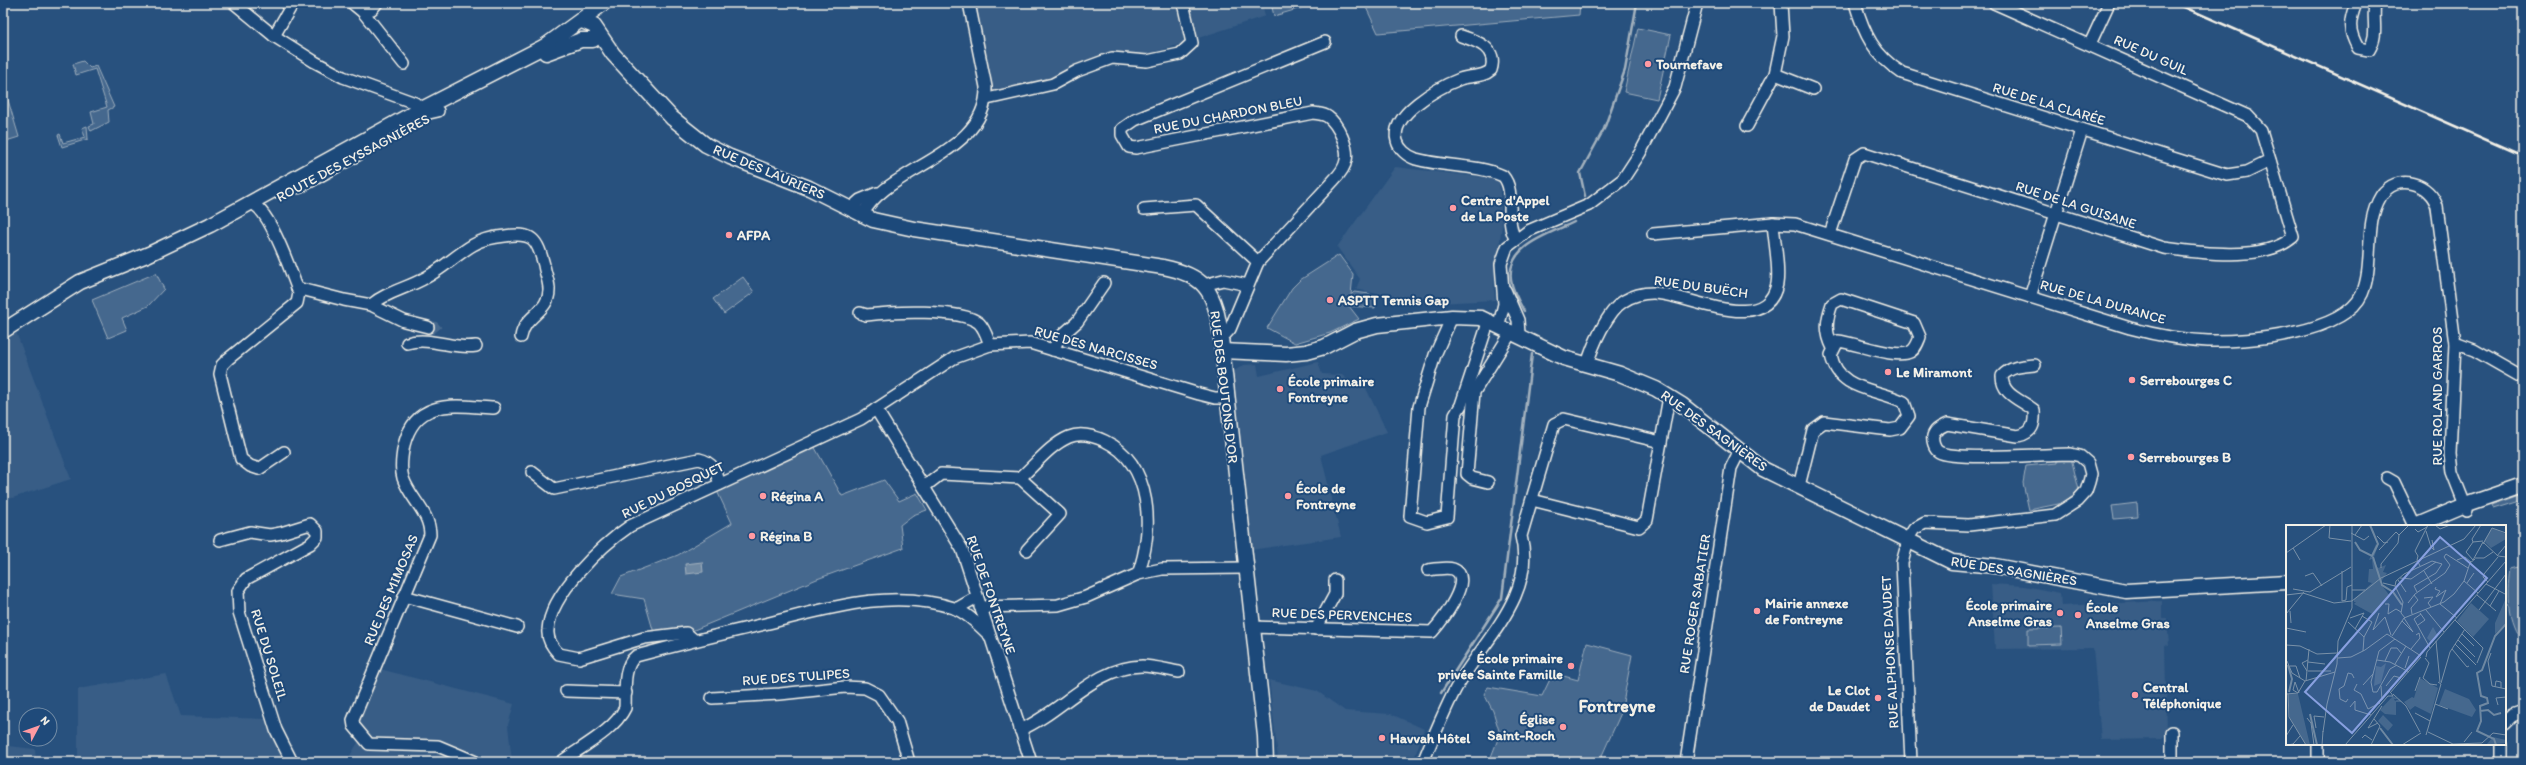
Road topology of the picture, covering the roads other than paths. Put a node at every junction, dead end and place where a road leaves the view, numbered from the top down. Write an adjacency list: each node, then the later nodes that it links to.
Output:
1 (234, 3): 17 (street)
2 (293, 3): 17 (street)
3 (352, 3): 15 (street)
4 (378, 3): 15 (street)
5 (969, 3): 26 (street)
6 (1183, 3): 26 (street)
7 (1697, 3): 42 (street)
8 (1782, 3): 24 (street)
9 (1855, 3): 30 (street, RUE DE LA CLARÉE)
10 (1994, 3): 21 (street, RUE DU GUIL)
11 (2109, 3): 21 (street)
12 (2356, 3): 13 (street)
13 (2375, 3)
14 (601, 6): 16 (main road, ROUTE DES EYSSAGNIÈRES)
15 (363, 12): 22 (street)
16 (590, 29): 20 (main road, ROUTE DES EYSSAGNIÈRES); 23 (main road); 35 (main road, RUE DES LAURIERS)
17 (274, 36): 28 (street)
18 (1461, 36): 42 (street)
19 (1325, 42): 43 (street, RUE DU CHARDON BLEU)
20 (549, 44): 23 (main road, ROUTE DES EYSSAGNIÈRES); 28 (main road, ROUTE DES EYSSAGNIÈRES)
21 (2090, 44): 32 (street, RUE DU GUIL)
22 (404, 64)
23 (520, 64): 27 (main road, ROUTE DES EYSSAGNIÈRES)
24 (1775, 74): 25 (street); 29 (street)
25 (1813, 89)
26 (986, 100): 33 (street)
27 (438, 111): 28 (street); 31 (main road, ROUTE DES EYSSAGNIÈRES)
28 (418, 113): 31 (street); 34 (main road, ROUTE DES EYSSAGNIÈRES)
29 (1747, 126)
30 (2082, 130): 32 (street, RUE DE LA CLARÉE); 37 (street)
31 (368, 147): 34 (main road, ROUTE DES EYSSAGNIÈRES)
32 (2270, 161): 37 (street, RUE DE LA GUISANE)
33 (880, 193): 35 (street); 38 (street)
34 (255, 205): 48 (street); 56 (main road, ROUTE DES EYSSAGNIÈRES)
35 (850, 209): 38 (main road, RUE DES LAURIERS)
36 (1144, 209): 43 (street)
37 (2057, 214): 41 (street, RUE DE LA GUISANE); 49 (street)
38 (862, 216): 46 (main road, RUE DES BOUTONS D'OR)
39 (1773, 223): 40 (street, RUE DE LA DURANCE); 41 (street, RUE DE LA DURANCE); 69 (street, RUE DU BUËCH)
40 (1653, 234)
41 (1830, 234): 49 (street, RUE DE LA DURANCE)
42 (1515, 238): 45 (street)
43 (1258, 262): 47 (street, RUE DU CHARDON BLEU)
44 (1104, 283): 67 (street)
45 (1502, 284): 54 (street); 58 (street)
46 (1204, 285): 47 (street); 64 (main road, RUE DES BOUTONS D'OR)
47 (1248, 285): 64 (street, RUE DU CHARDON BLEU)
48 (298, 288): 50 (street); 76 (street)
49 (2030, 297): 51 (street, RUE DE LA DURANCE)
50 (371, 304): 55 (street); 59 (street)
51 (2451, 308): 62 (street, RUE ROLAND GARROS)
52 (860, 313): 63 (street)
53 (1452, 317): 54 (main road, RUE DES SAGNIÈRES); 54 (street); 64 (main road, RUE DES SAGNIÈRES)
54 (1494, 322): 58 (main road, RUE DES SAGNIÈRES)
55 (428, 327)
56 (3, 331)
57 (439, 333): 60 (street)
58 (1515, 333): 69 (main road, RUE DES SAGNIÈRES); 81 (street)
59 (521, 337)
60 (431, 342): 61 (street); 65 (street)
61 (407, 343)
62 (2455, 343): 70 (street); 88 (street, RUE ROLAND GARROS)
63 (990, 345): 67 (street, RUE DES NARCISSES); 74 (street, RUE DES NARCISSES)
64 (1221, 345): 72 (main road, RUE DES BOUTONS D'OR)
65 (476, 346)
66 (1833, 348): 66 (street); 84 (street)
67 (1053, 350): 72 (street, RUE DES NARCISSES)
68 (2035, 365): 93 (street)
69 (1587, 366): 71 (main road, RUE DES SAGNIÈRES)
70 (2523, 378)
71 (1669, 397): 75 (street); 77 (main road, RUE DES SAGNIÈRES)
72 (1226, 398): 95 (main road, RUE DES BOUTONS D'OR)
73 (494, 408): 100 (street, RUE DES MIMOSAS)
74 (876, 409): 82 (street, RUE DU BOSQUET); 85 (street, RUE DE FONTREYNE)
75 (1661, 442): 87 (street); 87 (street)
76 (284, 452)
77 (1739, 452): 84 (main road, RUE DES SAGNIÈRES); 125 (street, RUE ROGER SABATIER)
78 (532, 472): 82 (street)
79 (1020, 478): 85 (street); 94 (street); 97 (street)
80 (2387, 478): 89 (street)
81 (1488, 482)
82 (720, 484): 107 (street, RUE DU BOSQUET)
83 (2523, 485): 88 (main road)
84 (1798, 486): 93 (main road, RUE DES SAGNIÈRES)
85 (924, 487): 101 (street, RUE DE FONTREYNE)
86 (2523, 490): 88 (main road)
87 (1532, 500): 124 (street)
88 (2466, 508): 90 (main road); 91 (main road)
89 (2415, 525)
90 (2418, 525)
91 (2433, 525)
92 (220, 540): 120 (street, RUE DU SOLEIL)
93 (1907, 542): 99 (main road, RUE DES SAGNIÈRES); 126 (street, RUE ALPHONSE DAUDET)
94 (1026, 550)
95 (1245, 568): 97 (street); 104 (main road, RUE DES BOUTONS D'OR)
96 (1428, 570): 105 (street, RUE DES PERVENCHES)
97 (1138, 574): 101 (street)
98 (1335, 580): 105 (street)
99 (2283, 581)
100 (404, 596): 103 (street); 121 (street, RUE DES MIMOSAS)
101 (979, 602): 102 (street); 106 (street, RUE DE FONTREYNE)
102 (956, 609): 106 (street); 107 (street)
103 (517, 627)
104 (1252, 627): 105 (street, RUE DES PERVENCHES); 118 (main road, RUE DES BOUTONS D'OR)
105 (1316, 629)
106 (988, 634): 114 (street, RUE DE FONTREYNE)
107 (694, 640): 110 (street)
108 (1179, 672): 114 (street)
109 (566, 691): 110 (street)
110 (626, 694): 122 (street)
111 (712, 698): 123 (street, RUE DES TULIPES)
112 (2523, 712): 113 (street)
113 (2506, 722)
114 (1020, 730): 119 (street, RUE DE FONTREYNE)
115 (2172, 732): 127 (street)
116 (2318, 745): 128 (street)
117 (2501, 745): 129 (street)
118 (1268, 758)
119 (1030, 761)
120 (292, 762)
121 (476, 762)
122 (560, 762)
123 (909, 762)
124 (1423, 762)
125 (1686, 762)
126 (1911, 762)
127 (2172, 762)
128 (2318, 762)
129 (2501, 762)

